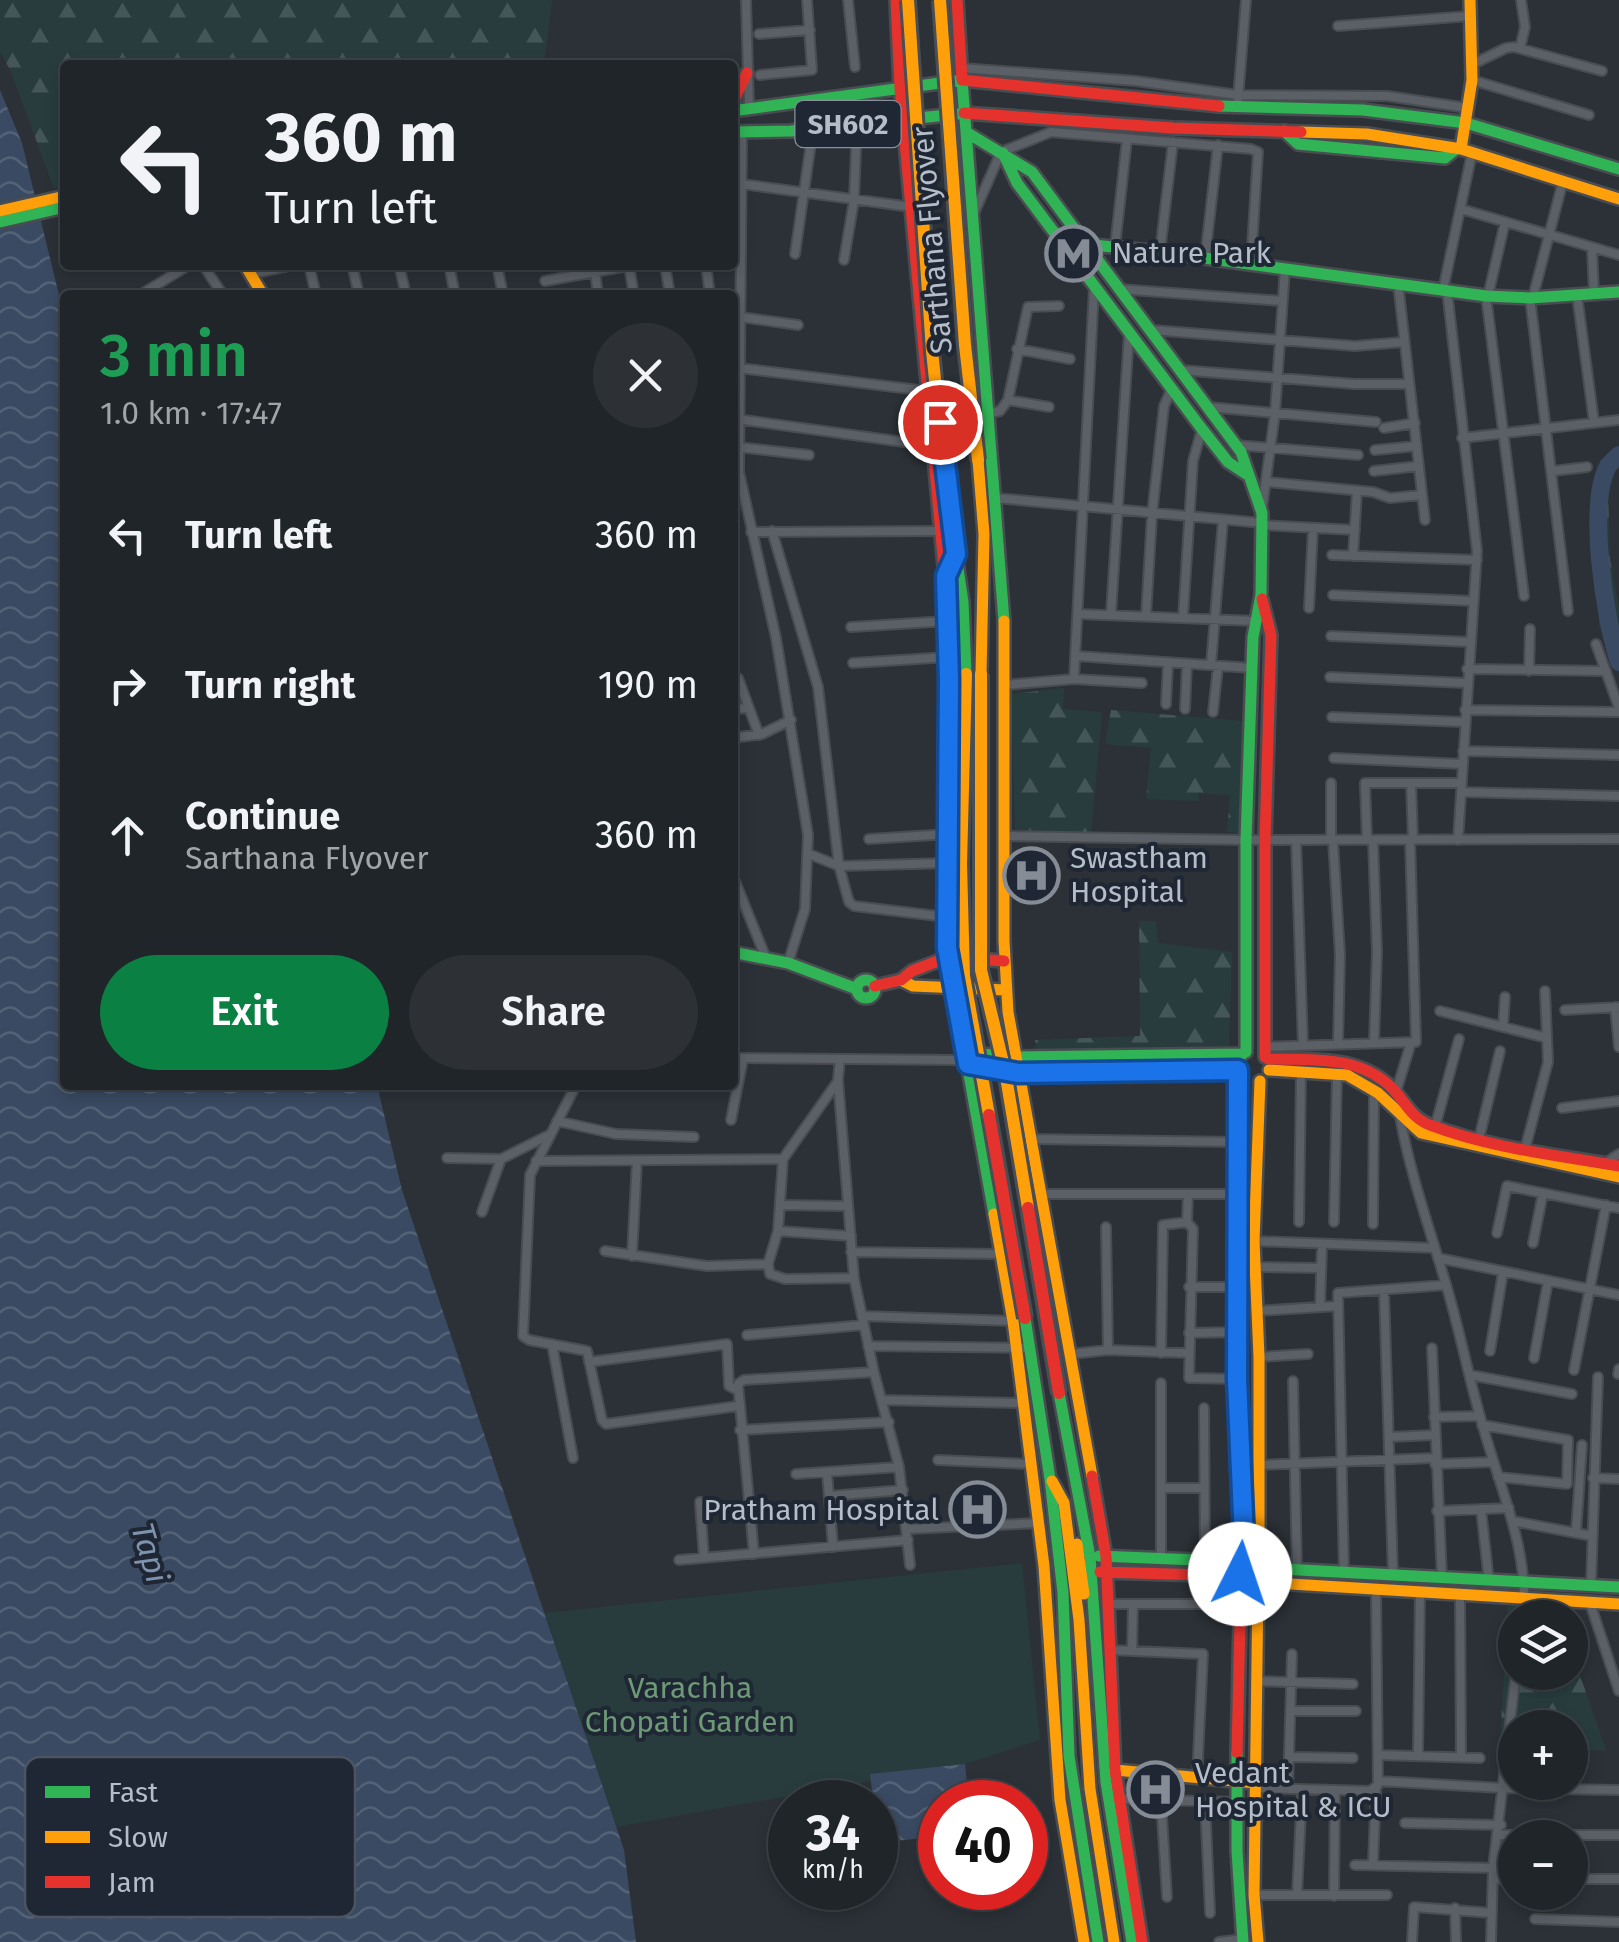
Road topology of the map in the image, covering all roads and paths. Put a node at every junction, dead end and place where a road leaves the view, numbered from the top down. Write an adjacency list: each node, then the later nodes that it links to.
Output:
1 (746, 0): 19 (street)
2 (807, 0): 13 (street)
3 (848, 0): 17 (street)
4 (896, 0): 22 (main road)
5 (908, 0): 147 (main road, Sarthana Flyover, bridge)
6 (940, 0): 146 (main road, Sarthana Flyover, bridge)
7 (957, 0): 20 (main road)
8 (1246, 0): 24 (street)
9 (1470, 0): 11 (main road)
10 (1521, 0): 15 (street)
11 (1470, 16): 12 (street); 16 (main road)
12 (1338, 26)
13 (810, 30): 14 (street); 19 (street)
14 (760, 34)
15 (1520, 48): 16 (street); 18 (street)
16 (1472, 65): 21 (main road)
17 (855, 68)
18 (1602, 71)
19 (753, 74): 23 (main road); 25 (street)
20 (961, 74): 22 (main road, SH602); 24 (main road); 28 (main road)
21 (1472, 80): 26 (main road); 29 (street)
22 (900, 88): 25 (main road, SH602); 30 (main road)
23 (738, 95)
24 (1238, 101): 26 (street); 32 (main road)
25 (749, 108): 27 (main road, SH602)
26 (1468, 108): 32 (main road)
27 (738, 110)
28 (964, 114): 30 (main road, SH602); 34 (main road); 39 (main road)
29 (1589, 115)
30 (901, 120): 31 (main road, SH602); 50 (main road)
31 (858, 123): 33 (main road, SH602); 48 (street)
32 (1466, 123): 39 (main road); 42 (main road)
33 (814, 126): 35 (main road, SH602); 45 (street)
34 (966, 132): 41 (main road); 53 (main road)
35 (738, 135)
36 (1127, 139): 37 (street); 41 (street); 60 (street)
37 (1173, 142): 38 (street); 62 (street)
38 (1218, 145): 65 (street); 67 (street)
39 (1463, 150): 43 (main road); 51 (street)
40 (738, 151): 44 (street)
41 (1002, 152): 53 (street); 58 (main road); 59 (main road)
42 (1619, 169)
43 (1563, 182): 47 (main road); 57 (street)
44 (742, 184): 45 (street); 56 (street)
45 (805, 192): 48 (street); 63 (street)
46 (60, 197): 52 (main road)
47 (1619, 199)
48 (854, 200): 50 (street); 66 (street)
49 (60, 208): 54 (main road)
50 (911, 208): 101 (main road)
51 (1461, 208): 55 (street); 79 (street)
52 (0, 211)
53 (973, 215): 106 (main road)
54 (0, 222)
55 (1505, 222): 57 (street); 83 (street)
56 (738, 228)
57 (1548, 235): 61 (street); 84 (street)
58 (1084, 244): 59 (main road); 60 (main road); 76 (main road)
59 (1067, 247): 74 (main road)
60 (1115, 247): 62 (main road)
61 (1592, 248): 64 (street); 82 (street)
62 (1160, 252): 65 (main road)
63 (795, 254)
64 (1619, 255)
65 (1206, 258): 67 (main road)
66 (844, 260)
67 (1251, 264): 68 (main road)
68 (1286, 268): 75 (main road); 85 (street)
69 (180, 270): 77 (street)
70 (607, 270): 72 (street)
71 (737, 270): 87 (street)
72 (595, 272): 73 (street); 78 (street)
73 (546, 281)
74 (1094, 283): 90 (main road); 134 (street)
75 (1398, 284): 79 (main road); 92 (street)
76 (1118, 288): 85 (street); 89 (main road)
77 (148, 290)
78 (597, 290)
79 (1445, 290): 83 (main road); 116 (street)
80 (1619, 292): 82 (main road)
81 (1577, 294): 82 (main road); 84 (main road); 110 (street)
82 (1594, 294)
83 (1487, 296): 84 (main road); 115 (street)
84 (1532, 298): 114 (street)
85 (1282, 302): 91 (street)
86 (1060, 306): 93 (street)
87 (740, 317): 88 (street); 95 (street)
88 (798, 325)
89 (1151, 329): 90 (main road); 91 (street); 96 (main road)
90 (1133, 334): 100 (main road); 135 (street)
91 (1278, 341): 92 (street); 97 (street)
92 (1404, 342): 99 (street)
93 (1017, 350): 94 (street); 102 (street)
94 (1070, 358)
95 (740, 368): 98 (street); 101 (street)
96 (1180, 370): 97 (street); 103 (main road)
97 (1278, 377): 99 (street); 105 (street)
98 (738, 380)
99 (1409, 384): 111 (street)
100 (1172, 386): 112 (main road); 136 (street)
101 (927, 392): 118 (main road)
102 (1008, 400): 104 (street); 106 (street)
103 (1208, 407): 105 (street); 117 (main road)
104 (1048, 408)
105 (1275, 413): 109 (street); 121 (street)
106 (990, 414): 133 (main road)
107 (1619, 420): 110 (street)
108 (738, 422): 118 (street)
109 (1376, 422)
110 (1594, 422): 114 (street)
111 (1415, 423): 113 (street); 119 (street)
112 (1202, 428): 129 (main road); 137 (street)
113 (1384, 428)
114 (1548, 428): 115 (street); 127 (street)
115 (1502, 434): 116 (street); 155 (street)
116 (1462, 438): 151 (street)
117 (1236, 445): 121 (street); 129 (main road)
118 (933, 446): 144 (main road)
119 (1417, 446): 122 (street); 125 (street)
120 (738, 448): 124 (street); 145 (street)
121 (1271, 448): 123 (street); 130 (street)
122 (1375, 450)
123 (1358, 454)
124 (809, 455)
125 (1420, 466): 128 (street); 132 (street)
126 (1588, 466): 127 (street)
127 (1553, 470): 160 (street)
128 (1374, 471)
129 (1246, 474): 139 (main road)
130 (1266, 482): 131 (street); 139 (street)
131 (1356, 491): 132 (street); 142 (street)
132 (1422, 495): 140 (street)
133 (996, 498): 134 (street); 150 (main road)
134 (1083, 508): 135 (street); 161 (street)
135 (1120, 512): 136 (street); 162 (street)
136 (1152, 514): 137 (street); 163 (street)
137 (1190, 518): 138 (street); 164 (street)
138 (1223, 520): 139 (street); 165 (street)
139 (1262, 520): 141 (street); 153 (main road)
140 (1425, 520)
141 (1312, 528): 142 (street); 159 (street)
142 (1354, 530): 149 (street)
143 (772, 531): 144 (street); 145 (street); 224 (street)
144 (941, 531): 152 (main road)
145 (751, 532): 199 (street)
146 (984, 534): 150 (main road); 173 (main road, Sarthana Flyover)
147 (956, 554): 152 (main road); 158 (main road, Sarthana Flyover)
148 (1332, 554): 149 (street)
149 (1353, 556): 151 (street)
150 (1001, 558): 156 (main road)
151 (1477, 560): 157 (street)
152 (946, 576): 158 (main road); 166 (main road)
153 (1261, 595): 167 (main road); 217 (main road)
154 (1333, 595): 157 (street)
155 (1524, 596)
156 (1004, 600): 173 (main road); 190 (main road)
157 (1473, 601): 171 (street)
158 (962, 602): 184 (main road, Sarthana Flyover)
159 (1309, 608)
160 (1568, 611)
161 (1078, 614): 162 (street); 174 (street)
162 (1111, 614): 163 (street)
163 (1146, 616): 164 (street)
164 (1183, 618): 165 (street)
165 (1214, 619): 167 (street); 179 (street)
166 (948, 620): 168 (street); 175 (main road)
167 (1256, 621): 180 (main road)
168 (851, 627)
169 (1530, 629): 182 (street)
170 (1331, 636): 171 (street)
171 (1470, 642): 181 (street)
172 (1596, 644): 183 (street)
173 (981, 650): 184 (main road, Sarthana Flyover)
174 (1076, 656): 177 (street); 187 (street)
175 (948, 657): 176 (street); 211 (main road)
176 (853, 663)
177 (1168, 663): 178 (street); 191 (street)
178 (1187, 664): 179 (street); 194 (street)
179 (1214, 666): 180 (street); 197 (street)
180 (1252, 668): 216 (main road)
181 (1468, 669): 182 (street); 188 (street)
182 (1529, 671): 183 (street)
183 (1606, 671): 196 (street)
184 (974, 674): 326 (main road, bridge); 363 (main road, bridge)
185 (1330, 677): 188 (street)
186 (738, 678): 192 (street)
187 (1074, 678): 189 (street); 190 (street)
188 (1466, 682): 195 (street)
189 (1142, 683)
190 (1005, 685): 212 (main road)
191 (1166, 704)
192 (749, 708): 193 (street); 201 (street)
193 (738, 709)
194 (1185, 709)
195 (1465, 710): 196 (street); 200 (street)
196 (1619, 710)
197 (1213, 712)
198 (1332, 717): 200 (street)
199 (791, 720): 201 (street); 222 (street)
200 (1464, 722): 203 (street)
201 (758, 735): 202 (street)
202 (738, 737)
203 (1463, 751): 204 (street); 206 (street)
204 (1619, 755)
205 (1334, 758): 206 (street)
206 (1462, 764): 209 (street)
207 (1411, 782): 209 (street); 214 (street); 220 (street)
208 (1331, 783): 219 (street)
209 (1461, 788): 210 (street); 221 (street)
210 (1619, 796)
211 (949, 834): 213 (street); 223 (main road)
212 (1003, 836): 216 (street); 230 (main road)
213 (870, 838)
214 (1412, 839): 220 (street); 221 (street); 244 (street)
215 (1619, 839): 221 (street)
216 (1246, 840): 217 (street); 249 (main road)
217 (1265, 840): 218 (street); 254 (main road)
218 (1296, 840): 219 (street); 246 (street)
219 (1332, 840): 220 (street); 245 (street)
220 (1370, 840): 243 (street)
221 (1458, 840)
222 (809, 854): 224 (street); 231 (street)
223 (949, 863): 224 (street); 226 (main road)
224 (839, 866): 226 (street)
225 (738, 889): 229 (street)
226 (946, 916): 228 (main road)
227 (738, 953): 229 (main road)
228 (948, 957): 230 (main road); 232 (main road); 233 (main road)
229 (766, 958): 231 (main road)
230 (1004, 961): 234 (main road)
231 (788, 963): 232 (main road)
232 (902, 980): 233 (main road)
233 (954, 988): 234 (main road); 253 (main road)
234 (1006, 990): 250 (main road)
235 (1544, 991): 241 (street)
236 (1504, 997): 240 (street)
237 (1617, 1007): 238 (street); 247 (street)
238 (1565, 1010)
239 (1440, 1011): 240 (street)
240 (1503, 1027): 241 (street)
241 (1547, 1038): 275 (street)
242 (1459, 1039): 269 (street)
243 (1374, 1043): 244 (street); 245 (street)
244 (1411, 1043): 263 (street)
245 (1338, 1044): 246 (street)
246 (1303, 1046): 254 (street)
247 (1619, 1047)
248 (1500, 1051): 273 (street)
249 (1245, 1053): 250 (main road); 254 (main road); 257 (main road)
250 (1016, 1057): 253 (main road); 256 (main road)
251 (738, 1059): 252 (street)
252 (840, 1059): 253 (street); 259 (street)
253 (964, 1059): 256 (main road); 307 (main road)
254 (1265, 1063): 255 (main road); 257 (main road); 263 (main road); 301 (main road)
255 (1301, 1072): 258 (main road); 294 (street)
256 (1018, 1073): 257 (main road); 272 (main road)
257 (1239, 1073): 274 (main road)
258 (1338, 1074): 262 (main road); 295 (street)
259 (838, 1080): 278 (street); 289 (street)
260 (573, 1090): 268 (street)
261 (734, 1090): 267 (street)
262 (1374, 1090): 266 (main road); 296 (street)
263 (1396, 1092): 269 (main road)
264 (1619, 1101): 265 (street)
265 (1562, 1108)
266 (1400, 1117): 283 (main road); 304 (street)
267 (731, 1120)
268 (557, 1121): 270 (street); 271 (street)
269 (1434, 1127): 273 (main road)
270 (550, 1135): 279 (street); 280 (street)
271 (694, 1137)
272 (1030, 1139): 274 (street); 285 (main road)
273 (1479, 1139): 275 (main road)
274 (1238, 1142): 287 (main road)
275 (1526, 1148): 282 (main road)
276 (1619, 1154): 282 (street)
277 (447, 1158): 279 (street)
278 (783, 1158): 281 (street); 288 (street)
279 (501, 1159): 292 (street)
280 (536, 1161): 281 (street); 330 (street)
281 (637, 1161): 308 (street)
282 (1612, 1164)
283 (1619, 1177)
284 (1542, 1192): 290 (street); 299 (street); 303 (street)
285 (1040, 1194): 286 (street); 338 (main road)
286 (1188, 1194): 287 (street); 293 (street)
287 (1238, 1194): 318 (main road)
288 (780, 1206): 289 (street); 298 (street)
289 (847, 1206): 300 (street)
290 (1606, 1206): 291 (street); 320 (street)
291 (1619, 1208)
292 (482, 1212)
293 (1186, 1222): 317 (street); 336 (street)
294 (1299, 1222)
295 (1334, 1222)
296 (1373, 1224)
297 (1106, 1227): 334 (street)
298 (778, 1230): 300 (street); 310 (street)
299 (1497, 1233)
300 (850, 1236): 306 (street)
301 (1254, 1241): 302 (street); 311 (main road)
302 (1322, 1244): 304 (street); 312 (street)
303 (1533, 1244)
304 (1435, 1248): 309 (street)
305 (605, 1251): 308 (street)
306 (851, 1252): 307 (street); 314 (street)
307 (1000, 1254): 326 (main road)
308 (632, 1256): 310 (street)
309 (1438, 1258): 313 (street); 316 (street)
310 (768, 1264): 314 (street)
311 (1254, 1266): 312 (street); 324 (main road)
312 (1322, 1268): 323 (street)
313 (1503, 1272): 315 (street); 335 (street)
314 (854, 1278): 325 (street)
315 (1548, 1281): 320 (street); 341 (street)
316 (1446, 1285): 319 (street); 345 (street)
317 (1189, 1286): 318 (street); 328 (street)
318 (1237, 1287): 327 (main road)
319 (1384, 1290): 322 (street); 362 (street)
320 (1590, 1290): 321 (street); 343 (street)
321 (1619, 1295)
322 (1337, 1306): 323 (street); 369 (street)
323 (1320, 1307): 324 (street)
324 (1256, 1311): 340 (main road)
325 (863, 1320): 326 (street); 329 (street); 331 (street)
326 (1019, 1320): 332 (main road)
327 (1237, 1332): 328 (street); 347 (main road)
328 (1189, 1333): 337 (street)
329 (747, 1336)
330 (552, 1344): 342 (street); 365 (street)
331 (868, 1346): 332 (street); 344 (street)
332 (1022, 1348): 353 (main road); 379 (main road)
333 (1432, 1348): 356 (street)
334 (1108, 1350): 336 (street); 338 (street)
335 (1490, 1351)
336 (1161, 1353): 337 (street)
337 (1188, 1353): 347 (street)
338 (1070, 1354): 360 (main road)
339 (1308, 1354): 340 (street)
340 (1259, 1357): 373 (main road)
341 (1534, 1358)
342 (590, 1362): 350 (street); 354 (street)
343 (1574, 1370)
344 (874, 1372): 350 (street); 352 (street)
345 (1470, 1375): 351 (street); 357 (street)
346 (1598, 1377): 378 (street)
347 (1237, 1379): 405 (main road)
348 (1293, 1381): 372 (street)
349 (1161, 1383): 381 (street)
350 (737, 1390): 354 (street)
351 (1572, 1394)
352 (882, 1400): 353 (street); 358 (street)
353 (1022, 1403): 371 (main road)
354 (738, 1406): 359 (street)
355 (1204, 1408): 382 (street)
356 (1434, 1416): 357 (street); 361 (street)
357 (1481, 1421): 370 (street); 377 (street)
358 (889, 1422): 359 (street); 374 (street)
359 (740, 1430): 397 (street)
360 (1084, 1434): 363 (main road); 398 (main road)
361 (1434, 1435): 362 (street); 368 (street)
362 (1388, 1437): 367 (street)
363 (1068, 1439): 384 (main road)
364 (1582, 1445): 393 (street)
365 (573, 1458)
366 (938, 1460): 371 (street)
367 (1390, 1460): 368 (street); 369 (street); 410 (street)
368 (1435, 1461): 370 (street); 389 (street)
369 (1343, 1462): 372 (street); 409 (street)
370 (1493, 1462): 377 (street)
371 (1030, 1464): 391 (main road)
372 (1296, 1464): 373 (street); 406 (street)
373 (1260, 1465): 405 (main road)
374 (899, 1467): 375 (street); 383 (street)
375 (827, 1472): 376 (street); 385 (street)
376 (796, 1474)
377 (1498, 1477): 387 (street)
378 (1592, 1478): 380 (street); 394 (street)
379 (1050, 1479): 480 (main road); 481 (main road)
380 (1619, 1479)
381 (1161, 1488): 382 (street); 401 (street)
382 (1204, 1488): 402 (street)
383 (903, 1490): 385 (street); 392 (street)
384 (1079, 1493): 399 (main road); 482 (main road)
385 (829, 1496): 396 (street)
386 (700, 1502): 400 (street)
387 (1508, 1508): 388 (street); 390 (street)
388 (1482, 1509): 389 (street); 412 (street)
389 (1437, 1511): 411 (street)
390 (1513, 1522): 393 (street); 414 (street)
391 (1039, 1523): 392 (street); 479 (main road)
392 (907, 1529): 395 (street)
393 (1576, 1533): 394 (street)
394 (1592, 1536): 415 (street)
395 (908, 1540): 396 (street); 404 (street)
396 (833, 1547): 397 (street)
397 (754, 1554): 400 (street)
398 (1106, 1556): 399 (main road); 401 (main road); 408 (main road)
399 (1090, 1557): 407 (main road)
400 (704, 1558): 403 (street)
401 (1161, 1558): 402 (main road)
402 (1205, 1559): 405 (main road)
403 (679, 1560)
404 (910, 1566)
405 (1252, 1567): 406 (main road); 408 (main road); 413 (main road); 443 (main road)
406 (1297, 1570): 409 (main road)
407 (1091, 1572): 408 (main road); 483 (main road)
408 (1107, 1572): 422 (main road)
409 (1344, 1573): 410 (main road)
410 (1394, 1576): 411 (main road)
411 (1442, 1579): 412 (main road)
412 (1489, 1581): 414 (main road)
413 (1258, 1582): 417 (main road); 429 (main road)
414 (1524, 1582): 415 (main road); 420 (street)
415 (1591, 1586): 416 (main road)
416 (1619, 1587)
417 (1376, 1590): 418 (main road); 435 (street)
418 (1420, 1590): 419 (main road); 436 (street)
419 (1460, 1594): 420 (main road); 438 (street)
420 (1525, 1598): 421 (main road)
421 (1590, 1603): 425 (main road); 432 (street)
422 (1108, 1604): 423 (street); 426 (main road)
423 (1133, 1604): 424 (street); 427 (street)
424 (1202, 1604)
425 (1619, 1604)
426 (1110, 1650): 427 (street); 441 (main road)
427 (1132, 1651): 442 (street)
428 (1292, 1654): 430 (street)
429 (1256, 1680): 430 (street); 445 (main road)
430 (1292, 1683): 431 (street); 433 (street)
431 (1353, 1684)
432 (1619, 1691)
433 (1292, 1711): 434 (street); 437 (street)
434 (1356, 1711)
435 (1379, 1755): 436 (street); 444 (street)
436 (1418, 1756): 438 (street)
437 (1290, 1757): 439 (street); 447 (street)
438 (1461, 1757): 440 (street)
439 (1353, 1758)
440 (1480, 1758)
441 (1115, 1770): 442 (main road); 452 (main road)
442 (1197, 1778): 443 (main road)
443 (1237, 1782): 445 (main road); 455 (main road)
444 (1378, 1784): 446 (street); 450 (street); 461 (street)
445 (1256, 1786): 447 (street); 468 (main road)
446 (1498, 1788)
447 (1288, 1789): 449 (street)
448 (1588, 1789): 451 (street)
449 (1302, 1790): 450 (street); 469 (street)
450 (1335, 1790): 470 (street)
451 (1619, 1790)
452 (1120, 1799): 453 (street); 484 (main road)
453 (1160, 1800): 454 (street); 472 (street)
454 (1205, 1801): 455 (street); 474 (street)
455 (1238, 1802): 478 (main road)
456 (1405, 1823): 457 (street)
457 (1498, 1825)
458 (1588, 1835): 459 (street)
459 (1619, 1835)
460 (1498, 1846): 463 (street)
461 (1373, 1864): 462 (street); 463 (street)
462 (1356, 1865)
463 (1494, 1868): 464 (street)
464 (1492, 1878): 465 (street); 475 (street)
465 (1498, 1878)
466 (1588, 1879): 467 (street)
467 (1619, 1879)
468 (1254, 1895): 469 (street); 486 (main road)
469 (1297, 1895): 470 (street)
470 (1334, 1896): 471 (street)
471 (1387, 1896)
472 (1166, 1897)
473 (1455, 1908): 475 (street); 487 (street); 488 (street)
474 (1210, 1913)
475 (1492, 1913): 489 (street)
476 (1536, 1919): 477 (street)
477 (1619, 1922)
478 (1243, 1940): 485 (street)
479 (1084, 1942)
480 (1098, 1942)
481 (1114, 1942)
482 (1124, 1942)
483 (1132, 1942)
484 (1142, 1942)
485 (1220, 1942)
486 (1258, 1942)
487 (1412, 1942)
488 (1456, 1942)
489 (1491, 1942)

